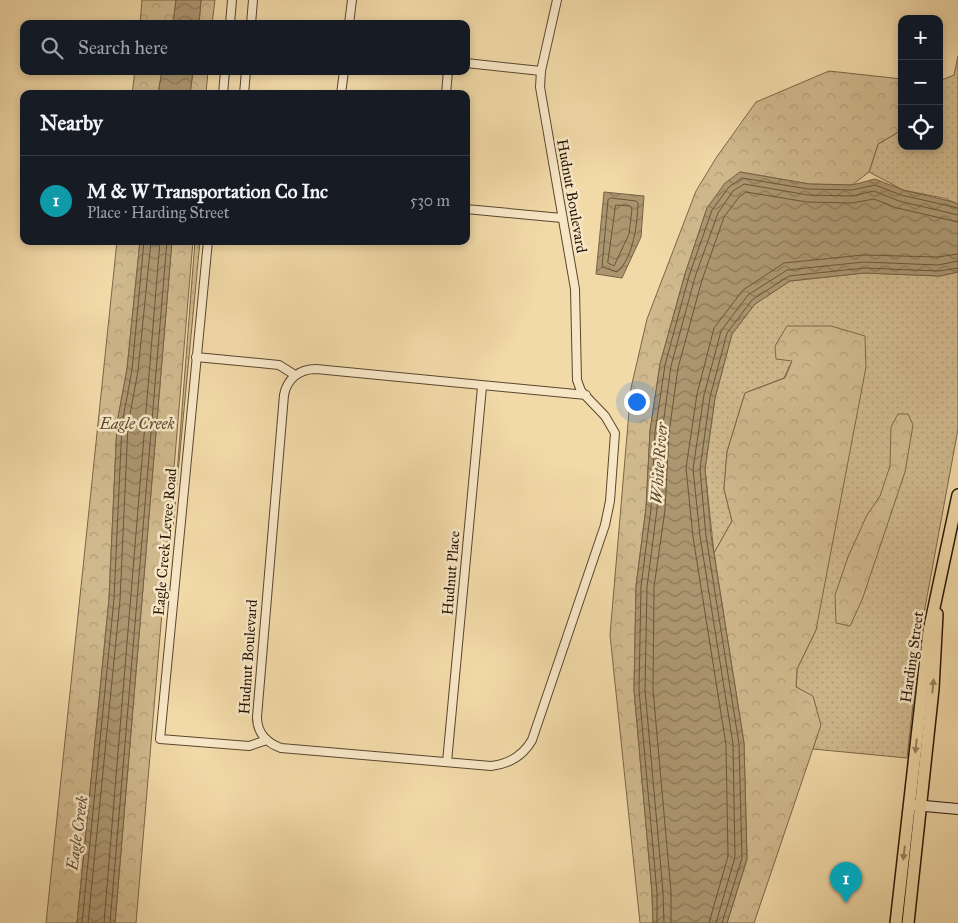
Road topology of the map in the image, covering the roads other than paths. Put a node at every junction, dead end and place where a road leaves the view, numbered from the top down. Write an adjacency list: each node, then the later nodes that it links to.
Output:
1 (232, 0): 5 (street)
2 (253, 0): 6 (street)
3 (352, 0): 7 (street)
4 (557, 0): 9 (street, Hudnut Boulevard)
5 (230, 20)
6 (251, 20)
7 (350, 20)
8 (470, 63): 9 (street)
9 (541, 71): 19 (street, Hudnut Boulevard)
10 (225, 75): 14 (street)
11 (246, 75): 15 (street)
12 (343, 75): 16 (street)
13 (448, 75): 17 (street)
14 (223, 90)
15 (244, 90)
16 (342, 90)
17 (446, 90)
18 (470, 209): 19 (street)
19 (562, 218): 24 (street, Hudnut Boulevard)
20 (208, 245): 21 (street, Eagle Creek Levee Road)
21 (196, 357): 22 (street); 27 (street, Eagle Creek Levee Road)
22 (295, 375): 23 (street); 27 (street, Hudnut Boulevard)
23 (482, 387): 24 (street); 28 (street, Hudnut Place)
24 (586, 395): 28 (street, Hudnut Boulevard)
25 (958, 495): 26 (main road)
26 (937, 600): 29 (main road, Harding Street, one-way to 29); 30 (main road, Harding Street, one-way to 26)
27 (266, 740): 28 (street, Hudnut Boulevard)
28 (448, 762)
29 (909, 805): 30 (main road); 32 (main road, Harding Street, one-way to 32)
30 (922, 806): 31 (main road); 33 (main road, Harding Street)
31 (958, 809)
32 (896, 923)
33 (908, 923)

